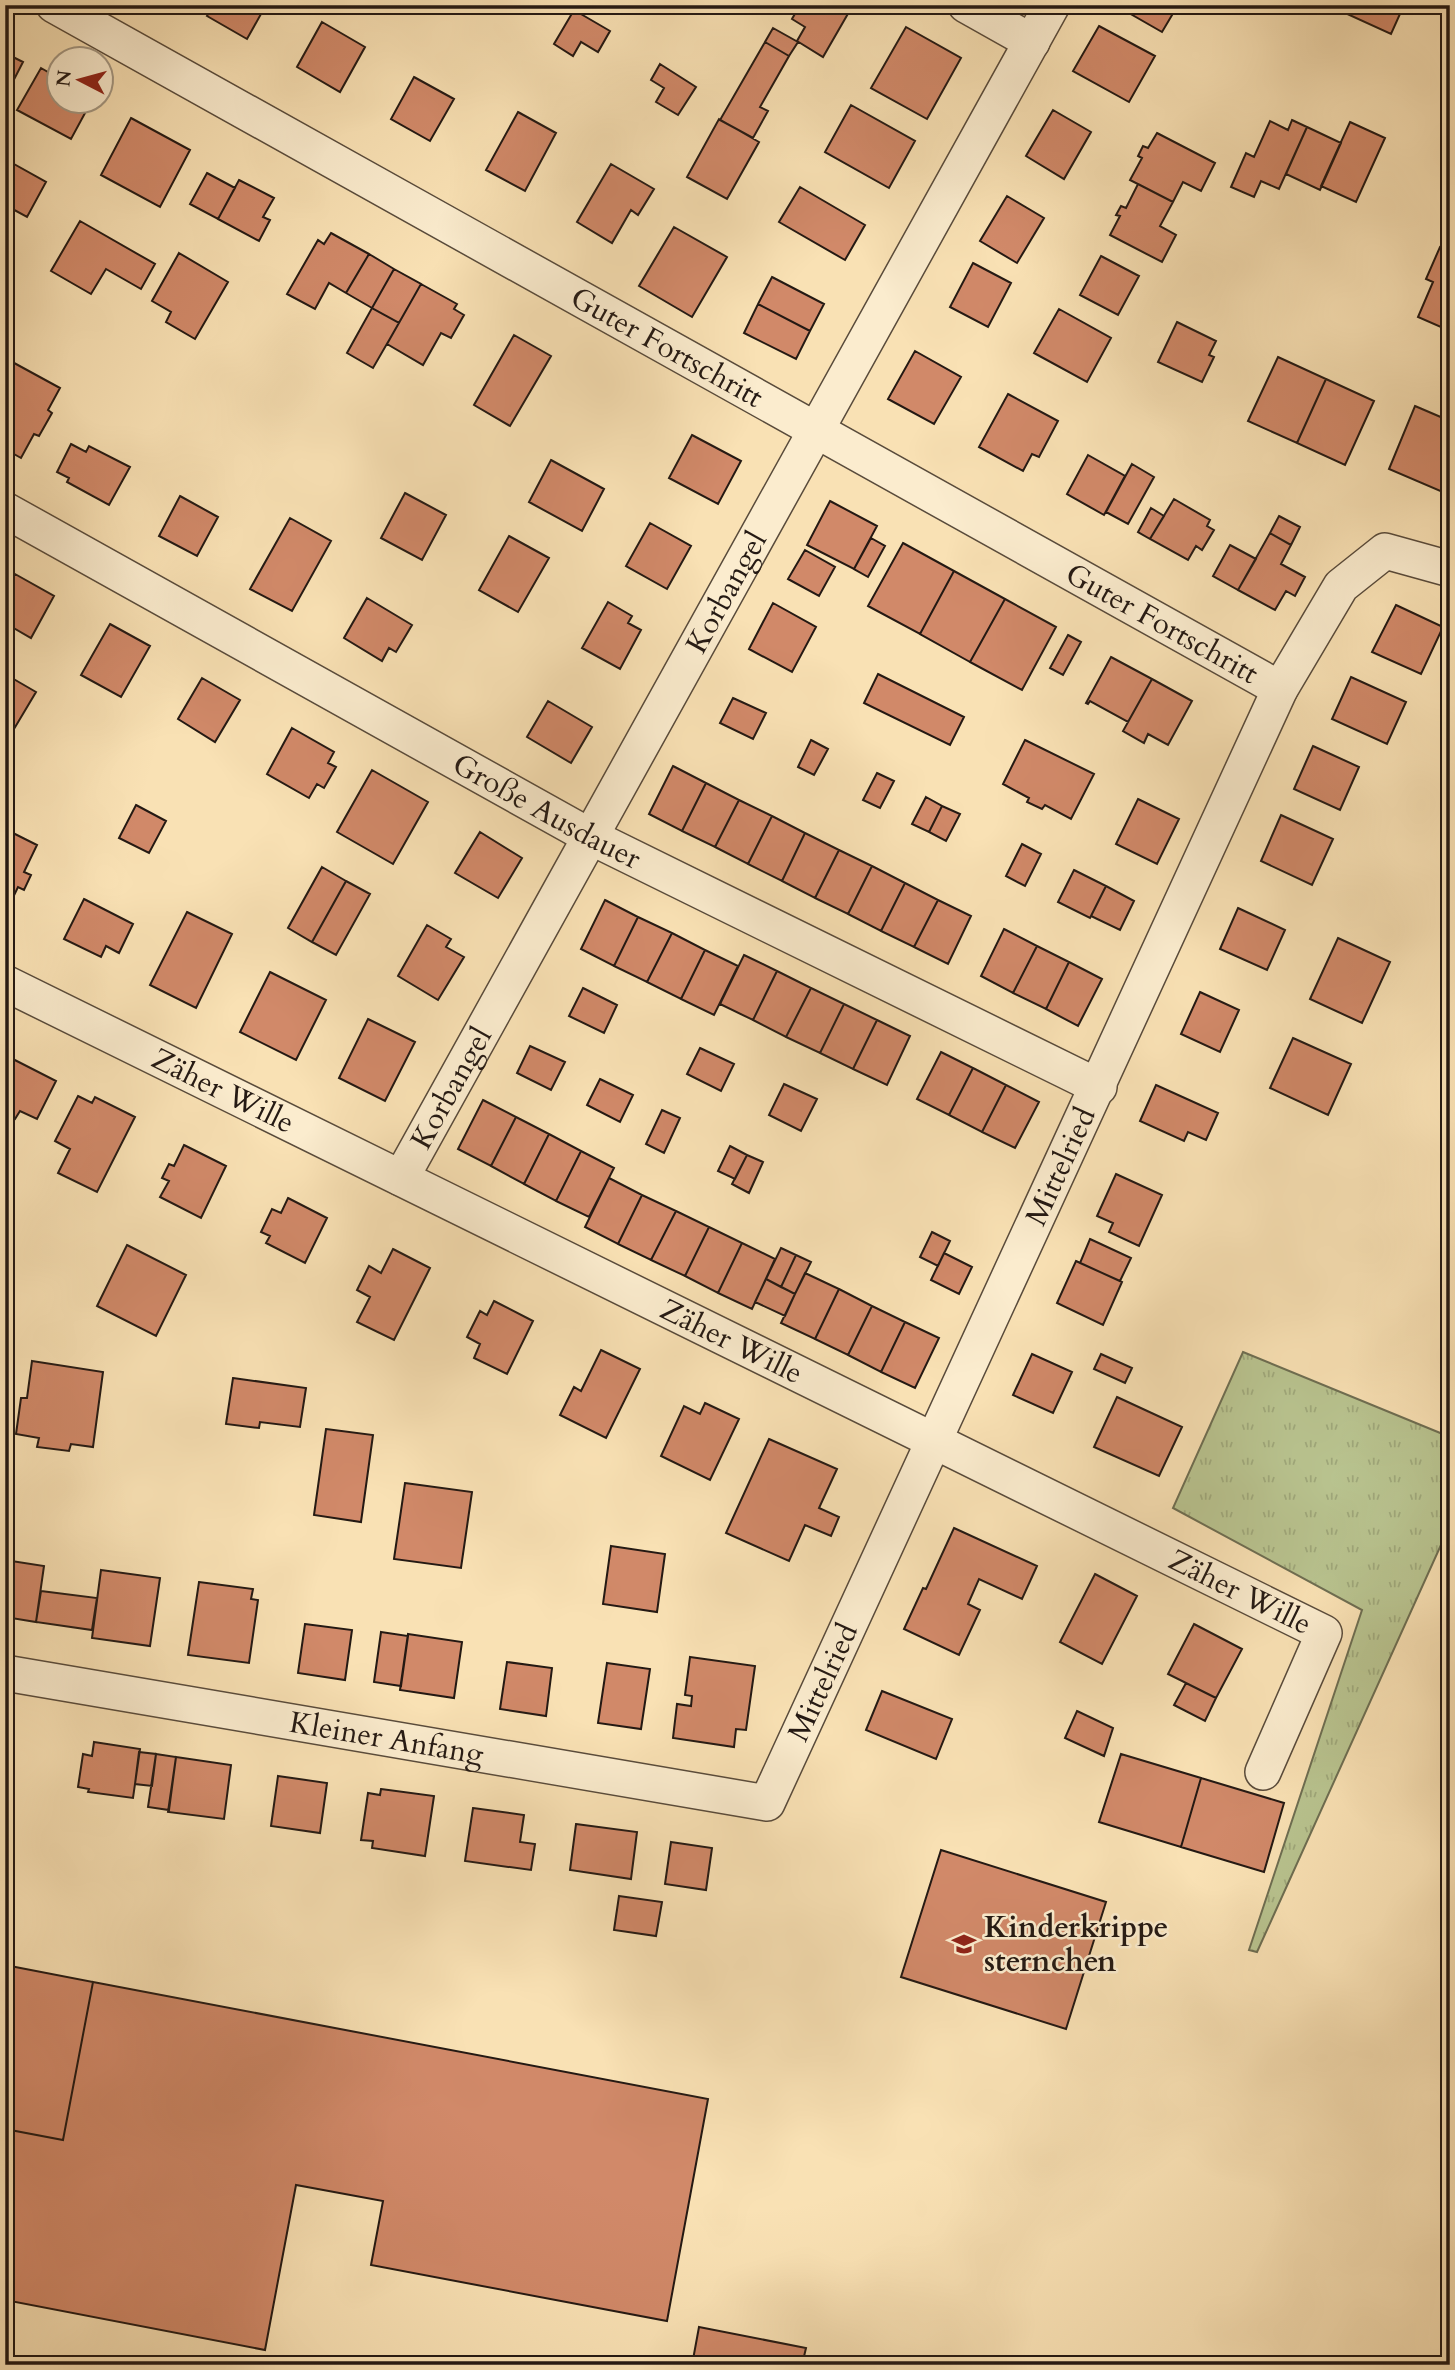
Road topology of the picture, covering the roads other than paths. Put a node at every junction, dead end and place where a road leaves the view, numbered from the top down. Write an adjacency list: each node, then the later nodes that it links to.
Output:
1 (54, 5): 5 (street, Guter Fortschritt)
2 (966, 5): 4 (street)
3 (1052, 5): 4 (street, Korbangel)
4 (1032, 42): 5 (street, Korbangel)
5 (816, 431): 8 (street, Guter Fortschritt); 9 (street, Korbangel)
6 (5, 510): 9 (street, Große Ausdauer)
7 (1450, 569): 8 (street, Mittelried)
8 (1280, 690): 11 (street, Mittelried)
9 (591, 837): 11 (street, Große Ausdauer); 12 (street, Korbangel)
10 (5, 983): 12 (street, Zäher Wille)
11 (1099, 1087): 13 (street, Mittelried)
12 (401, 1178): 13 (street, Zäher Wille)
13 (934, 1441): 15 (street, Zäher Wille); 16 (street, Mittelried)
14 (5, 1673): 16 (street, Kleiner Anfang)
15 (1263, 1772)
16 (767, 1803)

